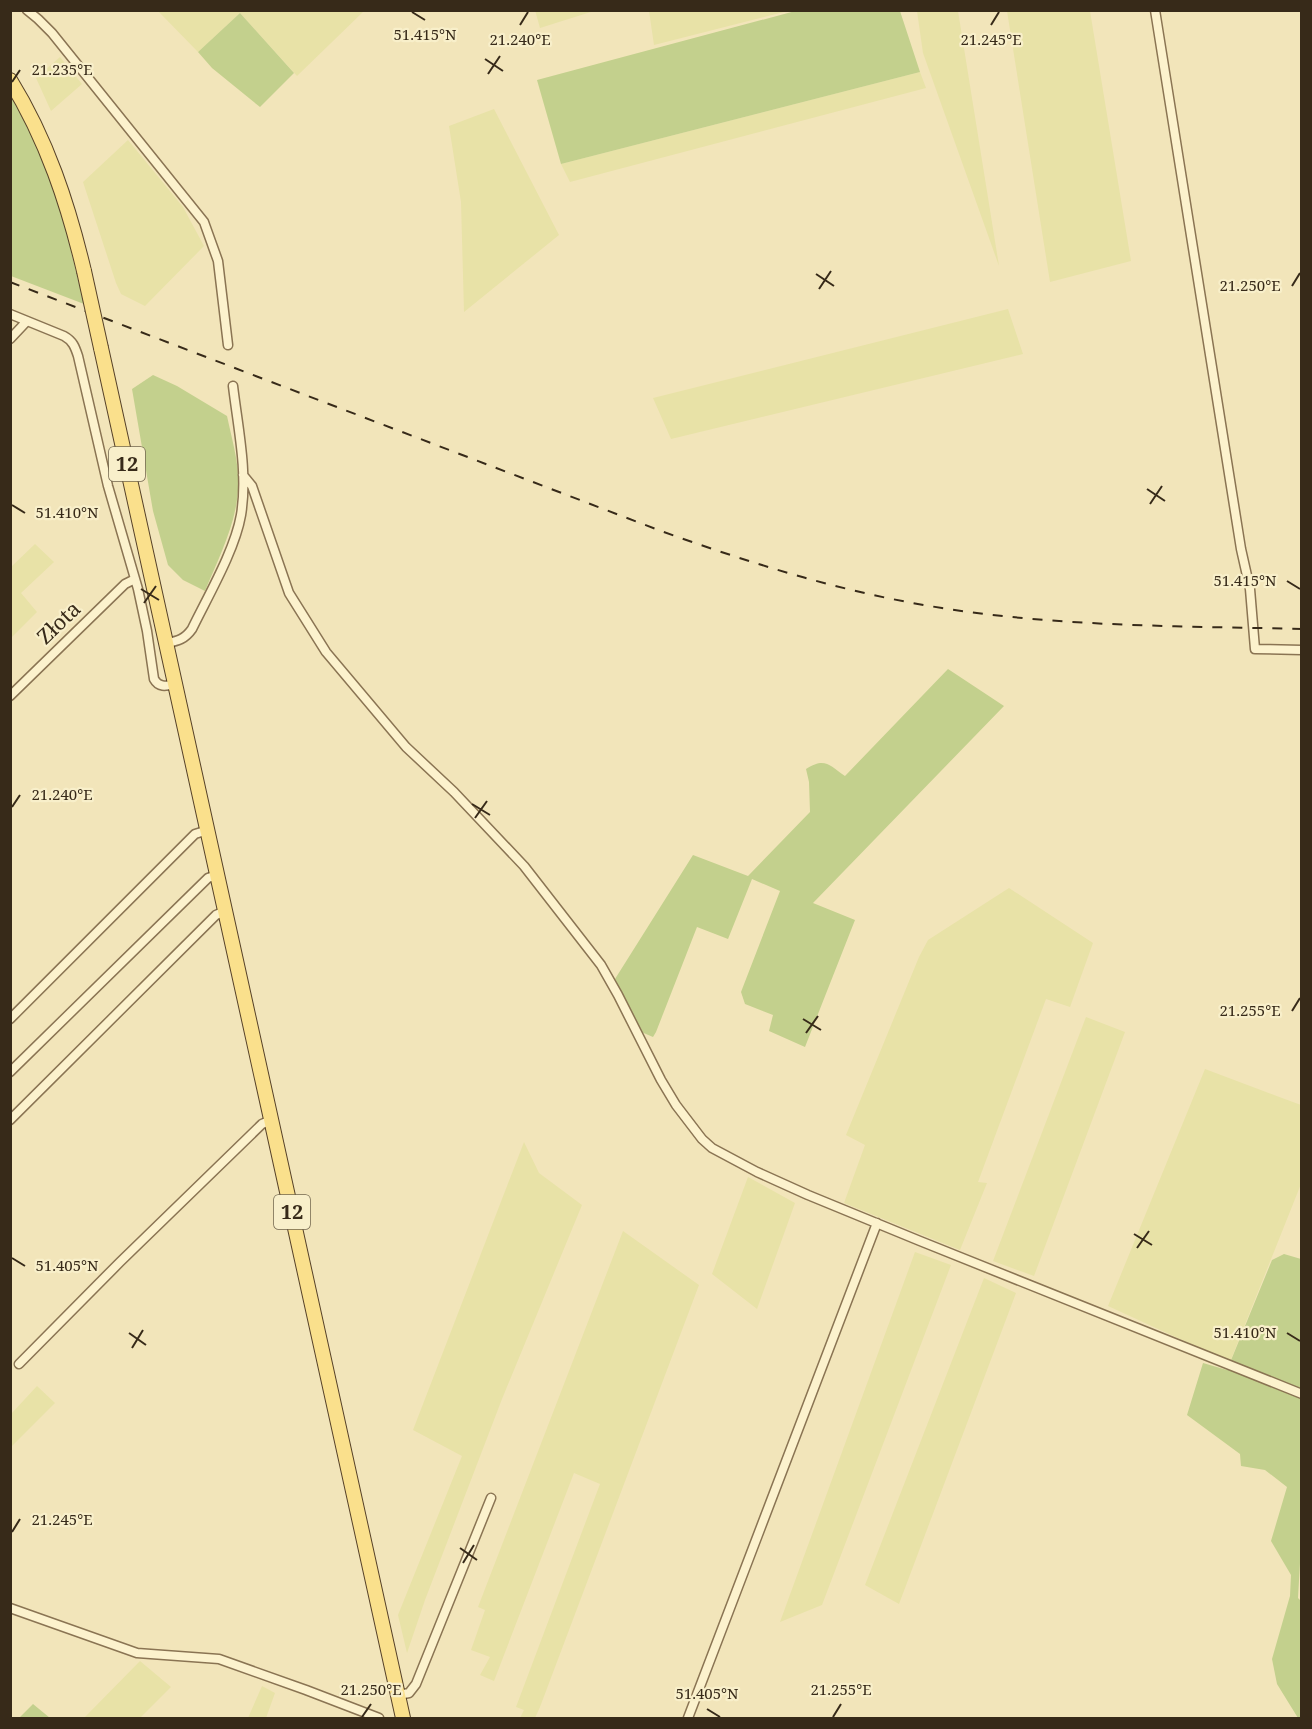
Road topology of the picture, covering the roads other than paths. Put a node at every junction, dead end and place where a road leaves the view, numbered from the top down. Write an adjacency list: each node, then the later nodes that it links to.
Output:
1 (1155, 10): 12 (street)
2 (27, 11): 7 (street)
3 (10, 80): 11 (main road, 12, bridge)
4 (10, 314): 5 (street)
5 (27, 321): 6 (street); 10 (street)
6 (10, 339)
7 (228, 345)
8 (232, 386): 9 (street)
9 (243, 475): 11 (street); 22 (street)
10 (135, 579): 13 (street); 14 (street, Złota)
11 (167, 644): 13 (main road, 12)
12 (1302, 650)
13 (176, 684): 15 (main road, 12)
14 (10, 696)
15 (208, 830): 16 (main road, 12); 18 (street)
16 (217, 875): 17 (main road, 12); 19 (street)
17 (225, 911): 20 (street); 21 (main road, 12)
18 (10, 1019)
19 (10, 1072)
20 (10, 1120)
21 (272, 1120): 23 (street); 27 (main road, 12)
22 (877, 1223): 24 (street); 30 (street)
23 (20, 1364)
24 (1302, 1394)
25 (491, 1498): 27 (street)
26 (10, 1608): 28 (street)
27 (398, 1695): 29 (main road, 12)
28 (379, 1719)
29 (403, 1719)
30 (688, 1719)

